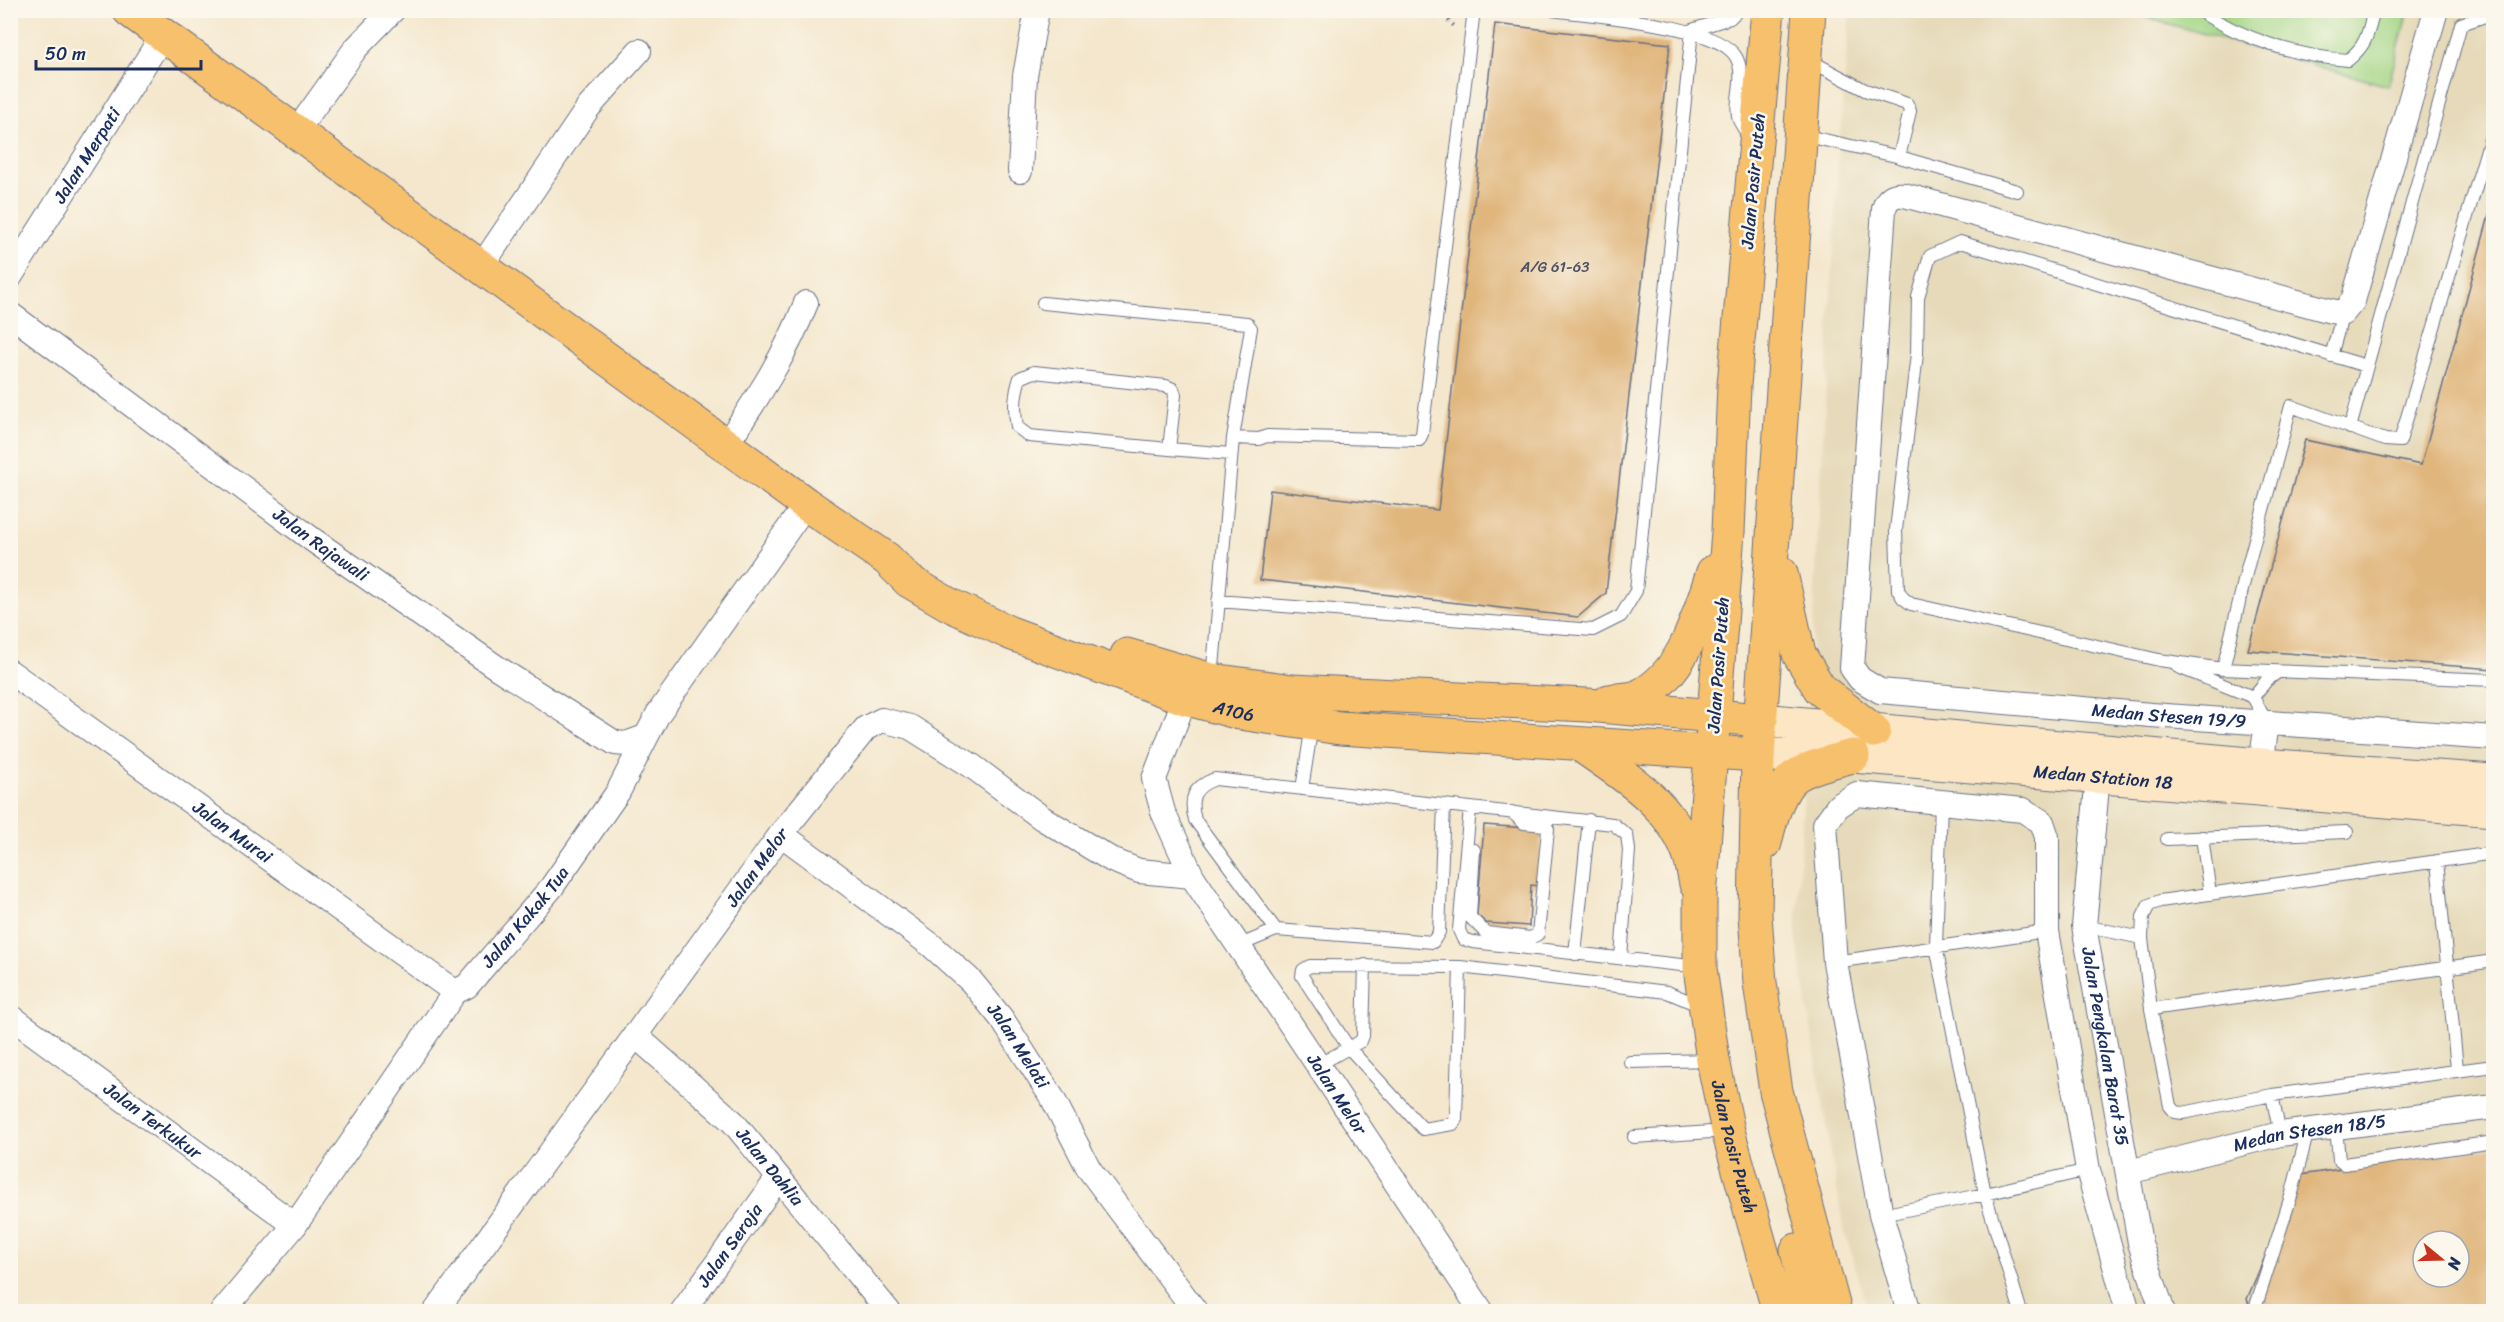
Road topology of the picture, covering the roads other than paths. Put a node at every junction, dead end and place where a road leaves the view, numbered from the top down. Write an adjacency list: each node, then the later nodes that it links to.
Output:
1 (129, 10): 14 (main road, A106)
2 (393, 10): 18 (street)
3 (1037, 10): 22 (street)
4 (1474, 10): 33 (lane)
5 (1553, 10): 13 (lane)
6 (1738, 10): 13 (lane)
7 (1767, 10): 20 (main road, Jalan Pasir Puteh)
8 (1809, 10): 16 (main road)
9 (2198, 10): 10 (lane)
10 (2374, 10)
11 (2436, 10): 28 (street)
12 (2493, 17): 31 (lane)
13 (1692, 30): 20 (lane); 40 (lane)
14 (163, 35): 18 (main road, A106); 25 (street, Jalan Merpati)
15 (639, 51): 24 (street)
16 (1806, 59): 19 (main road); 21 (lane)
17 (2493, 126): 32 (lane)
18 (296, 132): 24 (main road, A106)
19 (1801, 135): 21 (lane); 39 (main road)
20 (1756, 150): 38 (main road, Jalan Pasir Puteh)
21 (1896, 156): 23 (lane)
22 (1020, 171)
23 (2017, 191)
24 (481, 267): 34 (main road, A106)
25 (10, 277)
26 (806, 303): 34 (street)
27 (1043, 303): 33 (lane)
28 (2343, 313): 30 (lane); 52 (street, Medan Stesen 19/9)
29 (10, 314): 54 (street, Jalan Rajawali)
30 (2331, 356): 31 (lane); 41 (lane)
31 (2366, 366): 32 (lane)
32 (2350, 428): 42 (lane)
33 (1233, 438): 36 (lane)
34 (724, 446): 37 (main road, A106)
35 (1169, 449): 35 (lane); 36 (lane)
36 (1231, 454): 40 (lane)
37 (806, 504): 46 (main road, A106); 54 (street, Jalan Kakak Tua)
38 (1728, 532): 48 (main road); 50 (main road, Jalan Pasir Puteh)
39 (1773, 537): 51 (main road); 53 (main road)
40 (1218, 601): 46 (lane)
41 (2159, 660): 42 (lane); 47 (lane)
42 (2223, 669): 44 (lane)
43 (10, 672): 95 (street, Jalan Murai)
44 (2278, 672): 45 (lane); 47 (lane)
45 (2493, 681)
46 (1198, 689): 49 (main road, A106); 77 (street, Jalan Melor)
47 (2253, 697): 52 (lane)
48 (1587, 705): 49 (main road); 50 (main road, Medan Station 18)
49 (1296, 712): 56 (main road, Medan Station 18); 63 (lane)
50 (1714, 716): 51 (main road, Medan Station 18); 57 (main road, Jalan Pasir Puteh)
51 (1761, 720): 53 (street, Medan Station 18); 58 (main road)
52 (2267, 723): 55 (street, Medan Stesen 19/9); 60 (street)
53 (1874, 731): 60 (street, Medan Station 18)
54 (645, 737): 95 (street, Jalan Kakak Tua)
55 (2493, 738)
56 (1580, 745): 57 (main road, Medan Station 18); 80 (main road)
57 (1712, 753): 58 (main road, Medan Station 18); 80 (main road, Jalan Pasir Puteh)
58 (1758, 755): 59 (street, Medan Station 18); 78 (main road)
59 (1853, 756): 61 (street, Medan Station 18); 78 (main road)
60 (2261, 765): 62 (street, Medan Station 18)
61 (2098, 776): 67 (street, Medan Station 18); 81 (street, Jalan Pengkalan Barat 35)
62 (2493, 781)
63 (1302, 789): 65 (lane); 82 (lane)
64 (1941, 803): 83 (street); 86 (lane); 90 (street)
65 (1444, 805): 66 (lane); 82 (lane)
66 (1470, 808): 68 (lane); 72 (lane)
67 (2493, 810)
68 (1512, 812): 69 (lane); 72 (lane)
69 (1589, 820): 87 (lane); 88 (lane)
70 (2347, 832): 73 (lane)
71 (781, 834): 77 (street, Jalan Melor); 99 (street, Jalan Melor); 126 (street, Jalan Melati)
72 (1468, 836): 87 (lane)
73 (2202, 837): 74 (lane); 79 (lane)
74 (2167, 839)
75 (2493, 853): 76 (lane)
76 (2437, 861): 79 (lane); 94 (lane)
77 (1192, 876): 85 (street, Jalan Melor)
78 (1754, 880): 106 (main road)
79 (2210, 894): 84 (lane)
80 (1700, 897): 93 (main road, Jalan Pasir Puteh)
81 (2084, 926): 83 (street); 84 (lane); 116 (street, Jalan Pengkalan Barat 35)
82 (1276, 930): 85 (lane)
83 (2047, 931): 86 (lane); 115 (street)
84 (2142, 938): 97 (lane)
85 (1238, 946): 103 (street, Jalan Melor)
86 (1936, 946): 90 (lane); 118 (lane)
87 (1575, 954): 88 (lane)
88 (1622, 958): 93 (lane)
89 (2493, 961): 94 (lane)
90 (1835, 962): 119 (street)
91 (1365, 965): 92 (lane); 100 (lane); 100 (lane)
92 (1460, 967): 96 (lane); 100 (lane)
93 (1700, 968): 96 (main road, Jalan Pasir Puteh)
94 (2448, 968): 97 (lane); 105 (lane)
95 (455, 992): 120 (street, Jalan Kakak Tua)
96 (1707, 1009): 101 (main road, Jalan Pasir Puteh)
97 (2151, 1009): 107 (lane)
98 (10, 1016): 120 (street, Jalan Terkukur)
99 (635, 1035): 117 (street, Jalan Dahlia); 123 (street, Jalan Melor)
100 (1349, 1048): 103 (lane)
101 (1713, 1059): 102 (lane); 111 (main road, Jalan Pasir Puteh)
102 (1630, 1062)
103 (1318, 1065): 127 (street, Jalan Melor)
104 (2493, 1066): 105 (lane)
105 (2457, 1069): 107 (lane)
106 (1776, 1091): 128 (main road); 129 (main road)
107 (2272, 1095): 112 (lane)
108 (2493, 1107): 109 (street, Medan Stesen 18/5)
109 (2336, 1127): 110 (street, Medan Stesen 18/5); 114 (lane)
110 (2308, 1130): 112 (street, Medan Stesen 18/5); 134 (lane)
111 (1728, 1131): 113 (lane); 121 (main road, Jalan Pasir Puteh)
112 (2280, 1134): 116 (street, Medan Stesen 18/5)
113 (1634, 1137)
114 (2493, 1142)
115 (2088, 1170): 118 (lane); 132 (street)
116 (2128, 1172): 133 (street, Jalan Pengkalan Barat 35)
117 (778, 1178): 124 (street, Jalan Seroja); 125 (street, Jalan Dahlia)
118 (1985, 1194): 119 (lane); 131 (lane)
119 (1881, 1215): 130 (street)
120 (295, 1225): 122 (street, Jalan Kakak Tua)
121 (1777, 1307)
122 (222, 1311)
123 (435, 1311)
124 (682, 1311)
125 (889, 1311)
126 (1196, 1311)
127 (1482, 1311)
128 (1810, 1311)
129 (1835, 1311)
130 (1909, 1311)
131 (2021, 1311)
132 (2128, 1311)
133 (2163, 1311)
134 (2254, 1311)

